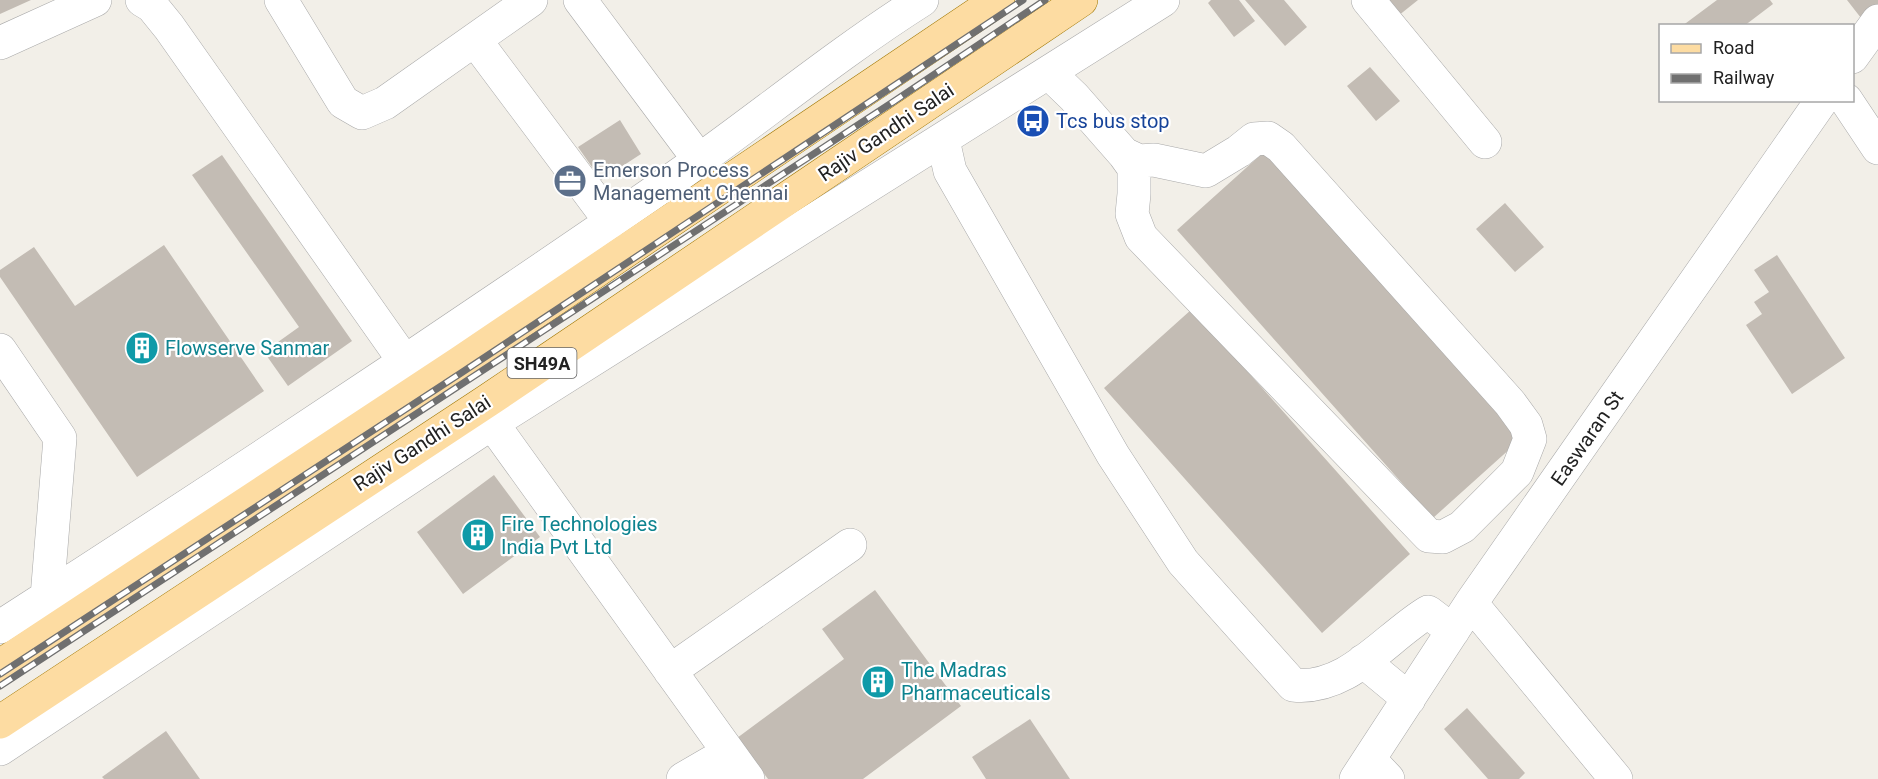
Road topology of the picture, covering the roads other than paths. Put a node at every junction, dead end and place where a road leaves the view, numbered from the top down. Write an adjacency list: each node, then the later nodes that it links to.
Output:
1 (94, 0): 14 (street)
2 (142, 0): 26 (street)
3 (281, 0): 13 (street)
4 (531, 0): 13 (street)
5 (580, 0): 23 (street)
6 (922, 0): 23 (street)
7 (998, 0): 34 (main road, SH49A)
8 (1081, 0): 37 (main road, Rajiv Gandhi Salai / SH49A)
9 (1163, 0): 11 (street)
10 (1368, 0): 20 (street)
11 (1128, 10): 16 (street)
12 (1878, 21): 15 (street)
13 (475, 40): 24 (street)
14 (0, 43)
15 (1854, 54)
16 (1049, 73): 19 (street); 22 (street)
17 (1821, 102): 30 (street, Easwaran St)
18 (1847, 102): 21 (street)
19 (943, 140): 27 (street); 33 (street)
20 (1485, 142)
21 (1878, 148)
22 (1124, 154): 22 (street)
23 (700, 161): 24 (street)
24 (611, 222): 26 (street)
25 (0, 350): 29 (street)
26 (405, 362): 29 (street)
27 (492, 423): 35 (street); 38 (street)
28 (850, 545): 35 (street)
29 (47, 597): 31 (street)
30 (1471, 603): 32 (street, Easwaran St); 43 (street)
31 (0, 627)
32 (1453, 631): 33 (street); 36 (street, Easwaran St)
33 (1363, 661): 36 (street)
34 (0, 666)
35 (670, 671): 42 (street)
36 (1409, 699): 39 (street, Easwaran St)
37 (0, 722)
38 (0, 749)
39 (1366, 775)
40 (683, 779): 41 (street)
41 (726, 779)
42 (748, 779)
43 (1616, 779)

